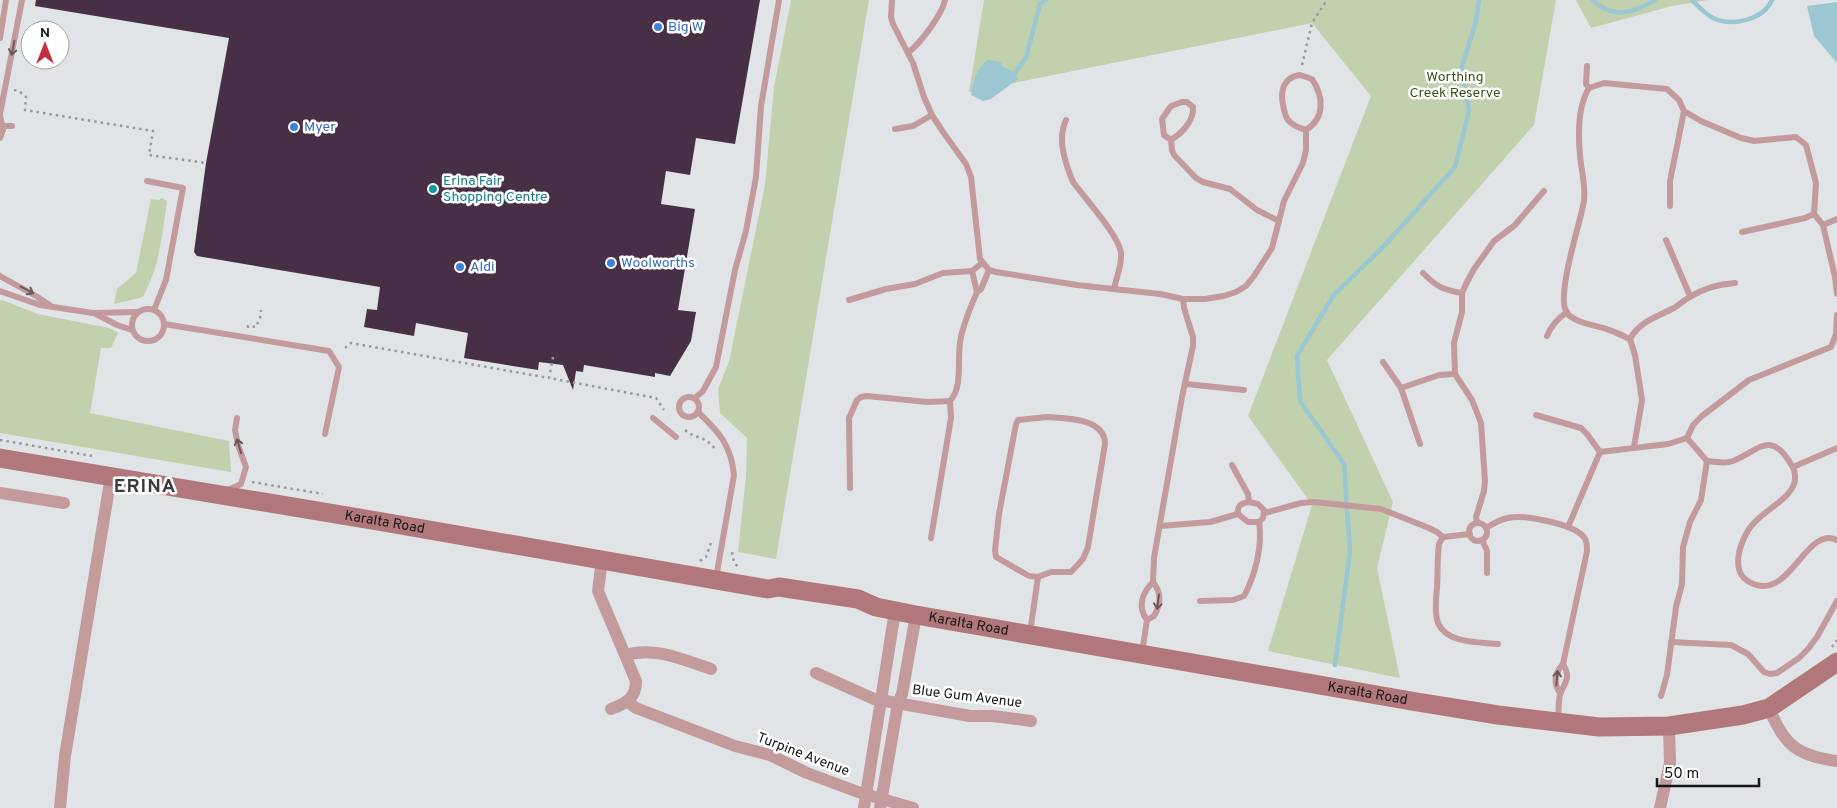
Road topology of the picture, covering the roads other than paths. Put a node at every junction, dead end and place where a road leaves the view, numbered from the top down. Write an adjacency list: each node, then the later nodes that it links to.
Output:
1 (6, 0): 6 (lane)
2 (22, 0): 12 (lane, one-way to 12)
3 (779, 0): 58 (lane)
4 (892, 0): 7 (lane)
5 (945, 0): 7 (lane)
6 (0, 38)
7 (909, 52): 11 (lane)
8 (1587, 66): 9 (lane)
9 (1589, 88): 10 (lane); 46 (lane)
10 (1684, 111): 22 (lane); 23 (lane)
11 (932, 115): 15 (lane); 29 (lane)
12 (1, 120): 14 (lane); 17 (lane)
13 (1066, 120): 35 (lane)
14 (12, 126)
15 (895, 129)
16 (1306, 130): 16 (lane); 25 (lane)
17 (0, 137): 18 (lane)
18 (10, 139)
19 (1171, 140): 19 (lane); 25 (lane)
20 (147, 181): 44 (lane)
21 (1544, 191): 38 (lane)
22 (1670, 206)
23 (1814, 214): 26 (lane); 27 (lane)
24 (1837, 218): 26 (lane)
25 (1279, 221): 41 (lane)
26 (1823, 225): 39 (lane)
27 (1742, 232)
28 (1666, 240): 40 (lane)
29 (982, 263): 30 (lane); 31 (lane)
30 (989, 270): 35 (lane); 37 (lane)
31 (972, 271): 37 (lane); 42 (lane)
32 (1423, 273): 38 (lane)
33 (0, 276): 43 (lane, one-way to 43)
34 (1735, 283): 40 (lane)
35 (1114, 289): 41 (lane)
36 (0, 291): 43 (lane)
37 (977, 292): 59 (lane)
38 (1462, 293): 54 (lane)
39 (1837, 294)
40 (1690, 296): 52 (lane)
41 (1183, 299): 55 (lane)
42 (849, 300)
43 (52, 307): 47 (lane)
44 (154, 310): 45 (lane); 49 (lane)
45 (136, 312): 47 (lane); 50 (lane)
46 (1567, 312): 51 (lane); 52 (lane)
47 (93, 313): 50 (lane)
48 (1837, 315): 66 (lane)
49 (164, 324): 50 (lane); 64 (lane)
50 (132, 330)
51 (1546, 336)
52 (1630, 339): 68 (lane)
53 (1383, 362): 56 (lane)
54 (1456, 374): 56 (lane); 84 (lane)
55 (1186, 384): 57 (lane); 85 (lane)
56 (1401, 388): 67 (lane)
57 (1244, 390)
58 (695, 398): 60 (lane); 60 (lane)
59 (950, 401): 76 (lane); 90 (lane)
60 (698, 412): 96 (lane)
61 (1536, 415): 70 (lane)
62 (237, 418): 78 (lane, one-way to 62)
63 (653, 418): 65 (lane)
64 (325, 434)
65 (676, 437)
66 (1687, 438): 68 (lane); 72 (lane)
67 (1420, 444)
68 (1634, 447): 70 (lane)
69 (1837, 448): 74 (lane)
70 (1600, 452): 86 (lane)
71 (0, 458): 75 (street, Karalta Road)
72 (1707, 461): 74 (lane); 104 (lane)
73 (1232, 466): 79 (lane)
74 (1794, 467): 89 (lane)
75 (111, 476): 78 (street, Karalta Road); 125 (street)
76 (850, 488)
77 (0, 493): 80 (street)
78 (218, 494): 93 (street, Karalta Road)
79 (1249, 502): 81 (lane); 82 (lane)
80 (64, 503)
81 (1264, 513): 83 (lane); 91 (lane)
82 (1238, 514): 83 (lane); 85 (lane)
83 (1259, 522): 99 (lane)
84 (1477, 523): 87 (lane); 88 (lane)
85 (1160, 526): 97 (lane)
86 (1568, 527): 87 (lane); 109 (lane)
87 (1486, 528): 92 (lane)
88 (1470, 534): 91 (lane); 92 (lane)
89 (1836, 537)
90 (931, 538)
91 (1444, 538): 105 (lane)
92 (1482, 540): 94 (lane)
93 (602, 560): 96 (street, Karalta Road); 107 (street)
94 (1487, 573)
95 (1038, 577): 95 (lane); 103 (lane)
96 (716, 580): 100 (street, Karalta Road)
97 (1153, 582): 102 (lane); 102 (lane, one-way to 102)
98 (1837, 601): 104 (lane)
99 (1200, 602)
100 (896, 611): 101 (street, Karalta Road); 114 (street)
101 (916, 615): 103 (street, Karalta Road); 116 (street)
102 (1147, 620): 106 (lane)
103 (1029, 635): 106 (street, Karalta Road)
104 (1671, 642): 113 (lane)
105 (1498, 644)
106 (1142, 654): 120 (street, Karalta Road)
107 (626, 655): 110 (street); 115 (street)
108 (1834, 656): 117 (street, Karalta Road)
109 (1564, 664): 112 (lane); 112 (lane, one-way to 109)
110 (711, 669)
111 (816, 673): 114 (street, Blue Gum Avenue)
112 (1560, 694): 120 (lane)
113 (1661, 696)
114 (882, 700): 116 (street, Blue Gum Avenue); 123 (street)
115 (628, 702): 118 (street); 123 (street, Turpine Avenue)
116 (898, 703): 119 (street, Blue Gum Avenue); 124 (street)
117 (1769, 708): 121 (street, Karalta Road); 122 (street)
118 (611, 709)
119 (1031, 721)
120 (1558, 722): 121 (street, Karalta Road)
121 (1669, 726): 128 (street)
122 (1837, 761)
123 (866, 794): 124 (street, Turpine Avenue); 126 (street)
124 (881, 803): 127 (street, Turpine Avenue)
125 (60, 808)
126 (864, 808)
127 (913, 808)
128 (1660, 808)

